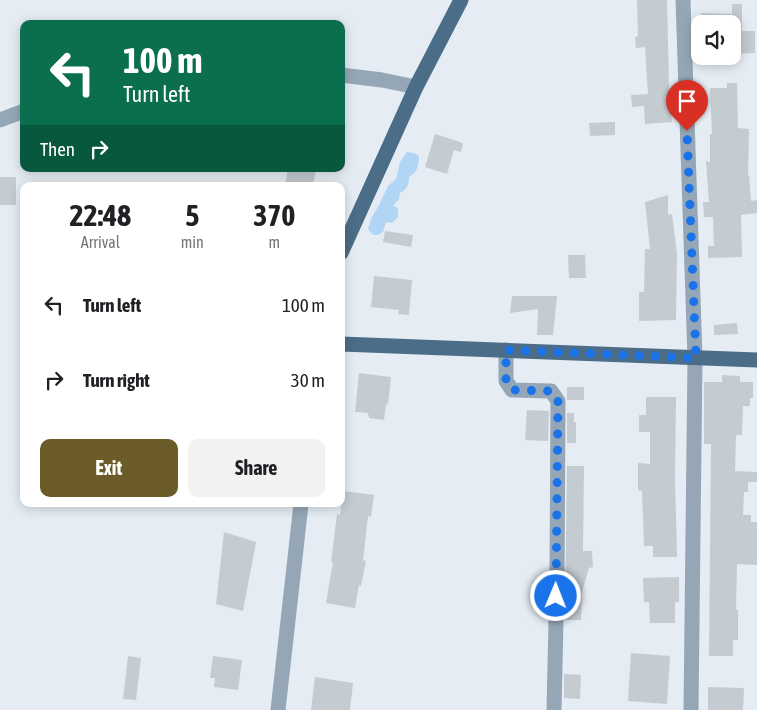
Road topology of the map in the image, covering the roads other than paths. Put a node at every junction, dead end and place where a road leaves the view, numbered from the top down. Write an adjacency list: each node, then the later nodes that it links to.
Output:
1 (461, 0): 4 (main road)
2 (683, 0): 10 (street)
3 (345, 75): 4 (street)
4 (416, 87): 7 (main road)
5 (20, 112): 6 (street)
6 (0, 120)
7 (345, 244)
8 (345, 344): 9 (main road)
9 (506, 350): 10 (main road); 14 (street)
10 (696, 358): 11 (main road); 15 (street)
11 (757, 360)
12 (302, 507): 13 (street)
13 (278, 710)
14 (554, 710)
15 (691, 710)

